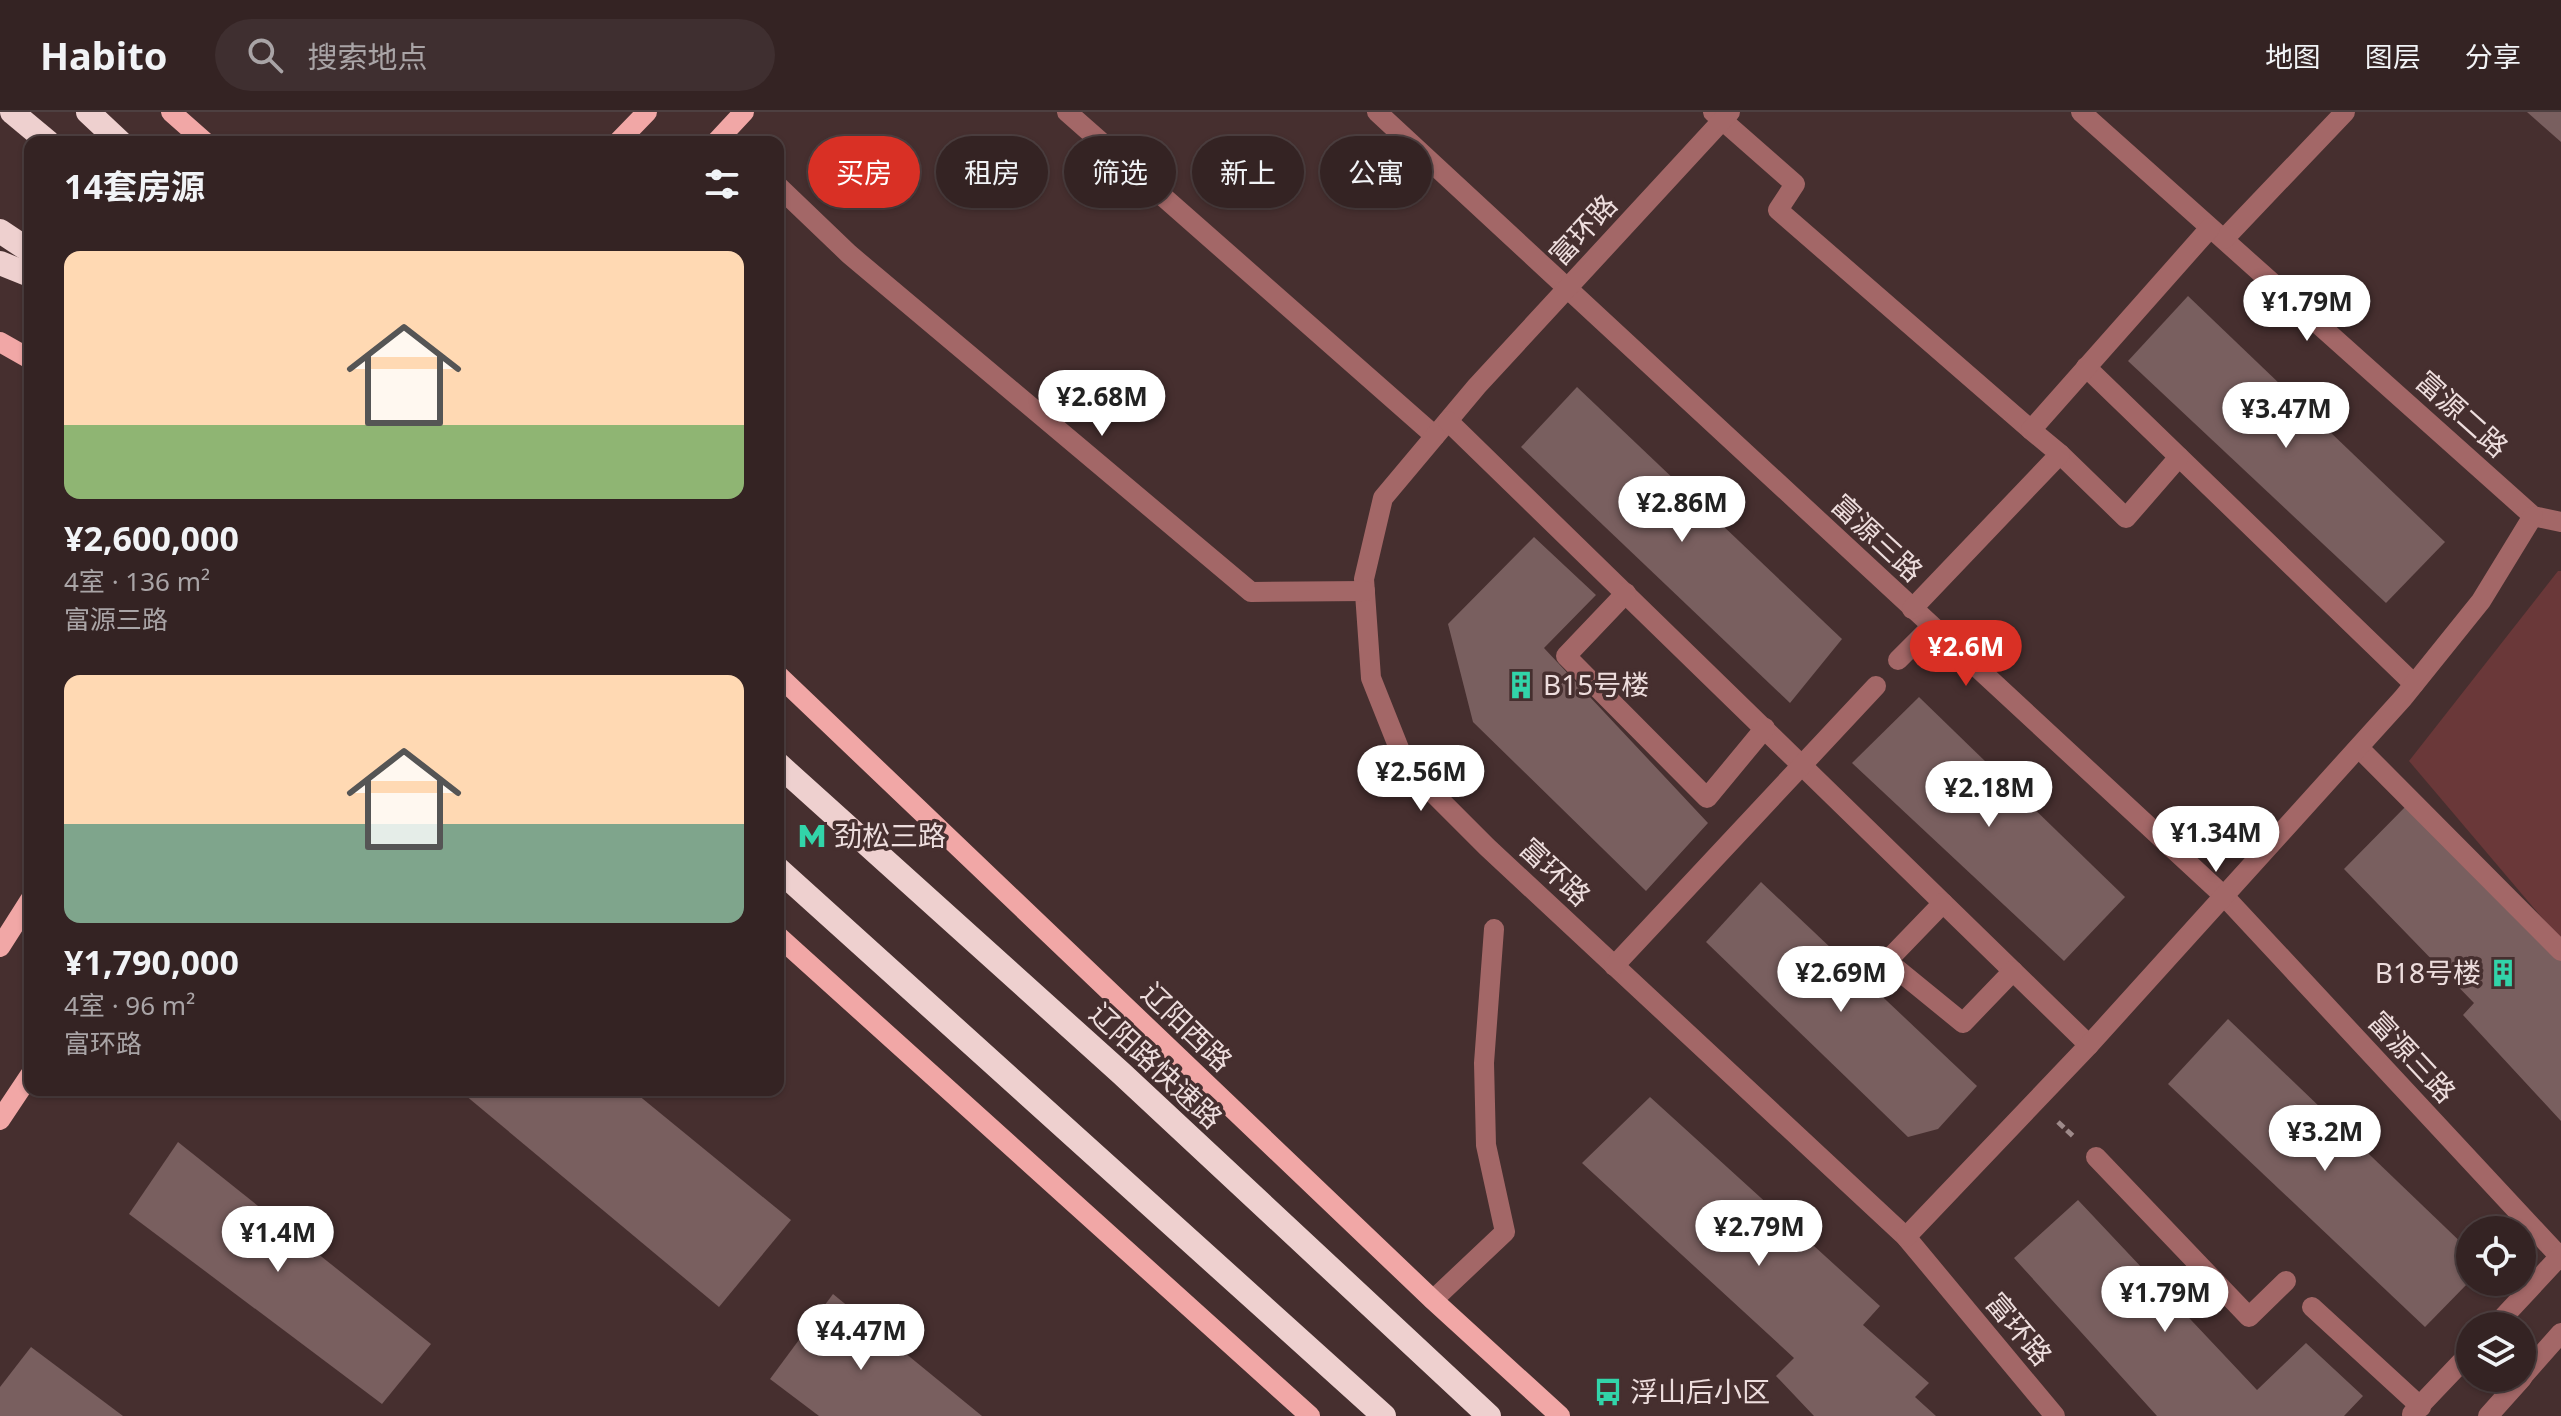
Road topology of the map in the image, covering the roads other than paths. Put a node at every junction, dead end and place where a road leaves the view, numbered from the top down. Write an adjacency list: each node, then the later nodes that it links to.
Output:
1 (12, 112): 11 (highway)
2 (88, 112): 12 (highway)
3 (171, 112): 13 (main road)
4 (647, 112): 14 (main road)
5 (744, 112): 15 (main road)
6 (1067, 112): 26 (street)
7 (1377, 112): 22 (street, 富源三路)
8 (2081, 112): 18 (street, 富源二路)
9 (2345, 112): 18 (street)
10 (1722, 115): 22 (street, 富环路); 27 (street)
11 (41, 136)
12 (114, 136)
13 (198, 136)
14 (624, 136)
15 (722, 136)
16 (784, 192): 32 (street)
17 (0, 231): 19 (highway)
18 (2217, 233): 25 (street); 30 (street, 富源二路)
19 (24, 247)
20 (0, 263): 21 (highway)
21 (24, 273)
22 (1566, 290): 26 (street, 富环路); 34 (street, 富源三路)
23 (0, 342): 24 (main road)
24 (24, 356)
25 (2086, 367): 27 (street); 29 (street)
26 (1442, 428): 32 (street, 富环路); 33 (street)
27 (2031, 430): 28 (street)
28 (2060, 454): 29 (street); 34 (street)
29 (2179, 457): 38 (street)
30 (2533, 516): 31 (street, 富源二路); 38 (street)
31 (2561, 522)
32 (1365, 591): 52 (street, 富环路)
33 (1626, 593): 40 (street); 40 (street)
34 (1912, 609): 35 (street, 富源三路)
35 (1931, 627): 36 (street); 45 (street, 富源三路)
36 (1898, 660)
37 (784, 681): 61 (main road, 辽阳西路)
38 (2414, 684): 41 (street)
39 (1876, 686): 42 (street)
40 (1765, 728): 42 (street)
41 (2359, 748): 45 (street); 51 (street)
42 (1803, 764): 46 (street); 52 (street)
43 (784, 769): 71 (highway, 辽阳路快速路)
44 (784, 874): 70 (highway)
45 (2225, 897): 54 (street); 59 (street, 富源三路)
46 (1943, 903): 53 (street); 53 (street)
47 (24, 909): 50 (main road)
48 (1494, 929): 61 (street)
49 (784, 941): 69 (main road)
50 (0, 947)
51 (2561, 951)
52 (1614, 966): 58 (street, 富环路)
53 (2013, 971): 54 (street)
54 (2089, 1045): 58 (street)
55 (24, 1084): 56 (main road)
56 (0, 1120)
57 (2096, 1157): 60 (street)
58 (1906, 1237): 73 (street, 富环路)
59 (2560, 1256): 63 (street)
60 (2286, 1281)
61 (1433, 1300): 72 (main road, 辽阳西路)
62 (2312, 1307): 68 (street)
63 (2508, 1312)
64 (2561, 1333): 65 (street)
65 (2536, 1362)
66 (2456, 1368): 68 (street)
67 (2509, 1392): 74 (street)
68 (2416, 1411)
69 (1310, 1416)
70 (1384, 1416)
71 (1489, 1416)
72 (1560, 1416)
73 (2055, 1416)
74 (2488, 1416)

